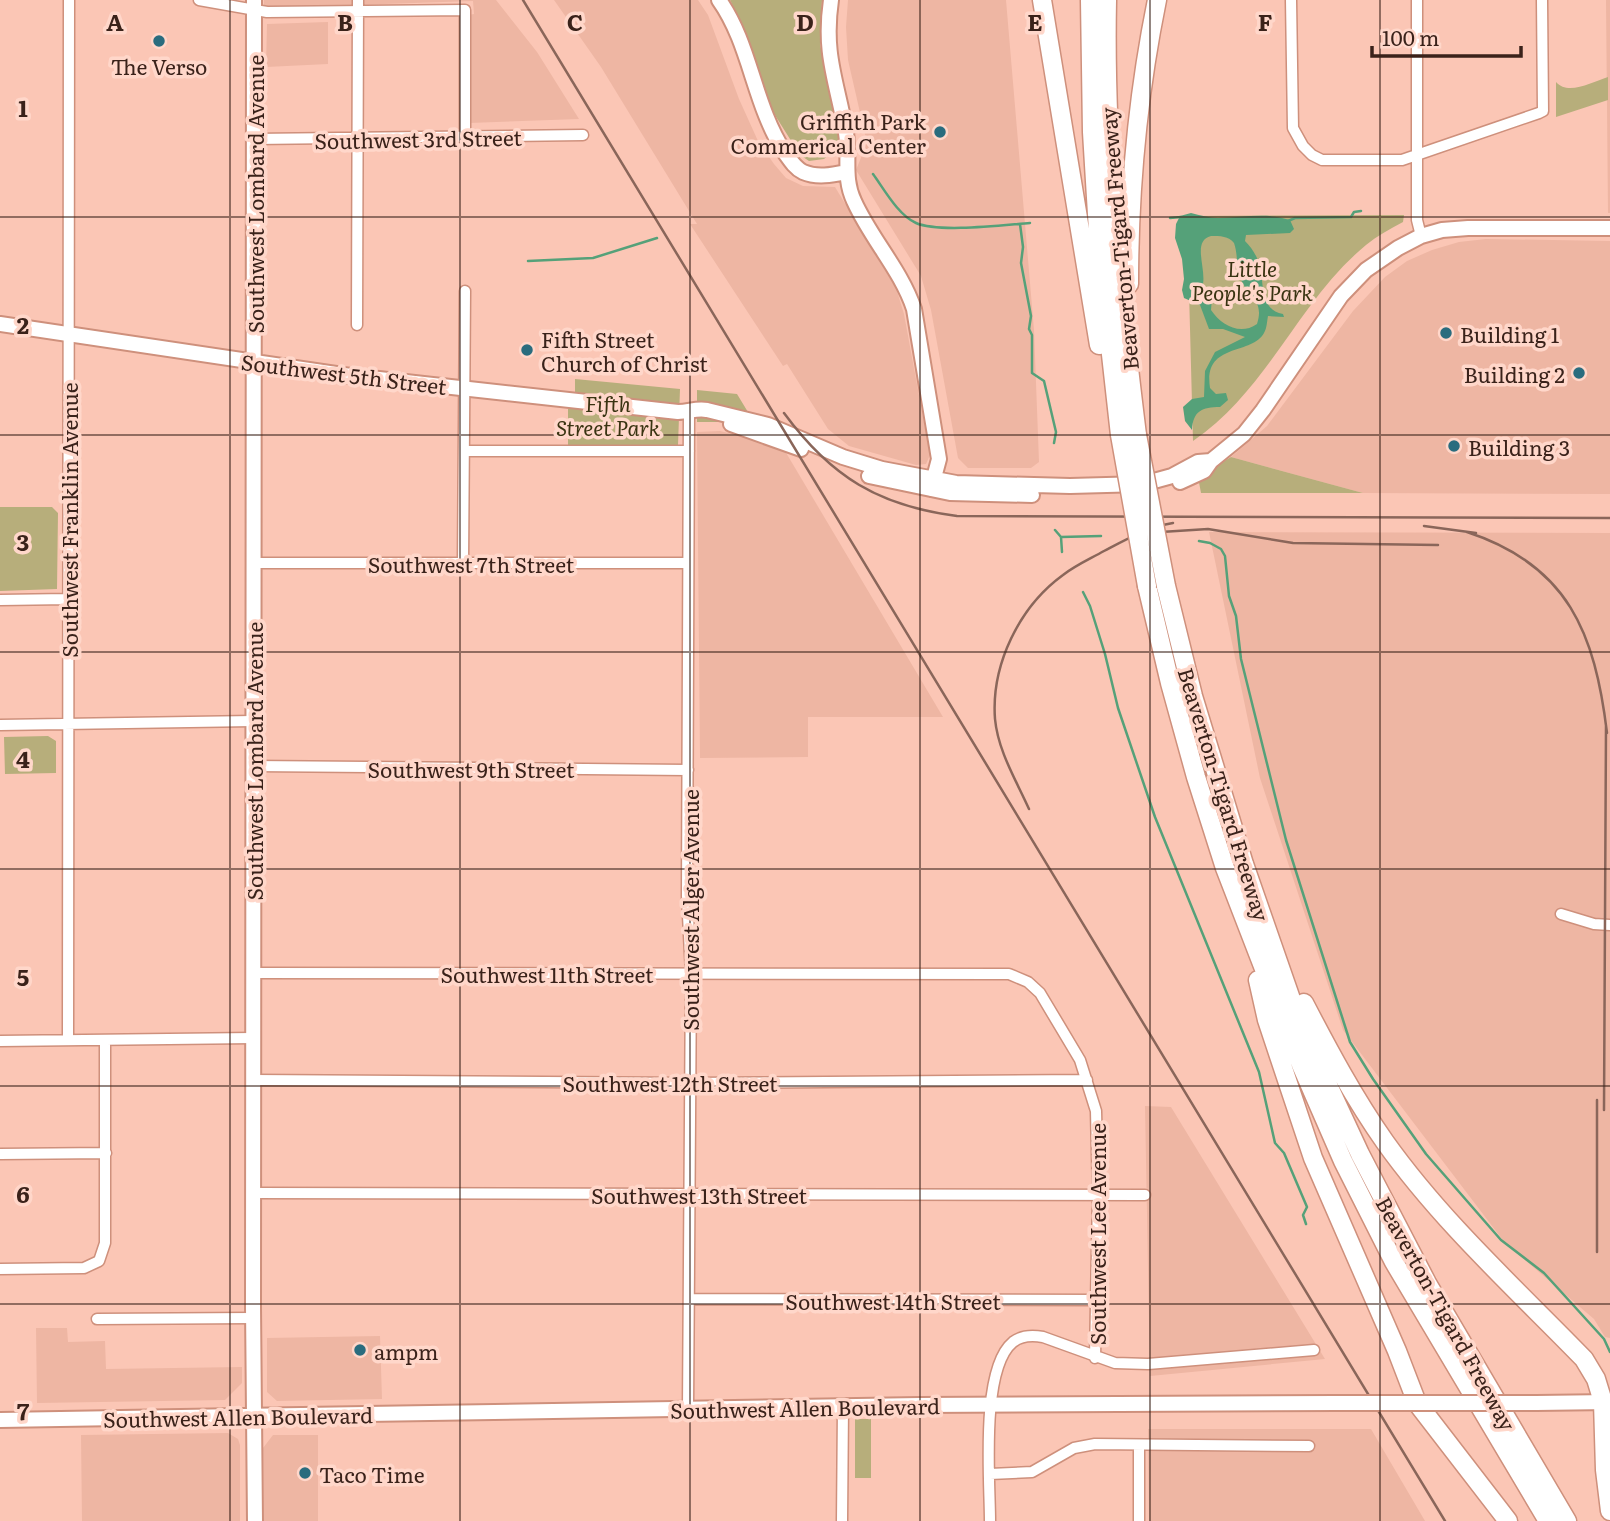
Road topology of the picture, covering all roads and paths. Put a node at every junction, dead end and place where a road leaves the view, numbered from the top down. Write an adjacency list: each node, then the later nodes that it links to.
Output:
1 (69, 0): 27 (street, Southwest Franklin Avenue)
2 (199, 0): 13 (street)
3 (358, 0): 14 (street)
4 (719, 0): 20 (street)
5 (831, 0): 20 (street)
6 (1042, 0): 30 (highway)
7 (1090, 0): 30 (highway, Beaverton-Tigard Freeway)
8 (1107, 0): 24 (highway, Beaverton-Tigard Freeway)
9 (1157, 0): 24 (highway)
10 (1291, 0): 19 (street)
11 (1417, 0): 19 (street)
12 (1542, 0): 19 (street)
13 (254, 5): 14 (street); 17 (street, Southwest Lombard Avenue)
14 (358, 12): 16 (street); 18 (street)
15 (583, 135): 16 (street, Southwest 3rd Street)
16 (465, 137): 18 (street, Southwest 3rd Street)
17 (254, 139): 18 (street, Southwest 3rd Street); 28 (street, Southwest Lombard Avenue)
18 (359, 139): 26 (street)
19 (1417, 155): 22 (street)
20 (846, 172): 35 (street)
21 (1610, 228): 22 (street, Southwest 5th Street)
22 (1422, 236): 35 (street, Southwest 5th Street)
23 (465, 291): 29 (street)
24 (1121, 307): 32 (highway, Beaverton-Tigard Freeway)
25 (0, 324): 27 (street, Southwest 5th Street)
26 (357, 325)
27 (67, 334): 28 (street, Southwest 5th Street); 39 (street, Southwest Franklin Avenue)
28 (254, 362): 29 (street, Southwest 5th Street); 36 (street, Southwest Lombard Avenue)
29 (464, 388): 31 (street, Southwest 5th Street); 33 (street)
30 (1116, 409): 32 (highway, Beaverton-Tigard Freeway)
31 (689, 412): 34 (street, Southwest Alger Avenue); 35 (street, Southwest 5th Street)
32 (1128, 435): 48 (highway, Beaverton-Tigard Freeway, bridge); 52 (highway, Beaverton-Tigard Freeway, bridge)
33 (464, 451): 34 (street); 37 (street)
34 (689, 451): 38 (street, Southwest Alger Avenue)
35 (932, 485)
36 (254, 563): 37 (street, Southwest 7th Street); 41 (street, Southwest Lombard Avenue)
37 (463, 563): 38 (street, Southwest 7th Street)
38 (688, 563): 45 (street, Southwest Alger Avenue)
39 (68, 599): 40 (street); 42 (street, Southwest Franklin Avenue)
40 (0, 600)
41 (253, 721): 42 (street); 44 (street, Southwest Lombard Avenue)
42 (68, 724): 43 (street); 54 (street, Southwest Franklin Avenue)
43 (0, 725)
44 (253, 766): 45 (street, Southwest 9th Street); 49 (street, Southwest Lombard Avenue)
45 (688, 770): 50 (street, Southwest Alger Avenue)
46 (1561, 914): 47 (street)
47 (1610, 925)
48 (1259, 957): 74 (highway); 89 (highway, Beaverton-Tigard Freeway)
49 (253, 973): 50 (street, Southwest 11th Street); 53 (street, Southwest Lombard Avenue)
50 (691, 974): 51 (street, Southwest 11th Street); 59 (street, Southwest Alger Avenue)
51 (1009, 974): 58 (street, Southwest Lee Avenue)
52 (1285, 978): 73 (highway); 90 (highway, Beaverton-Tigard Freeway)
53 (253, 1038): 55 (street); 57 (street, Southwest Lombard Avenue)
54 (68, 1040): 55 (street); 56 (street)
55 (105, 1040): 60 (street)
56 (0, 1041)
57 (253, 1080): 59 (street, Southwest 12th Street); 62 (street, Southwest Lombard Avenue)
58 (1087, 1080): 59 (street, Southwest 12th Street); 64 (street, Southwest Lee Avenue)
59 (690, 1083): 63 (street, Southwest Alger Avenue)
60 (106, 1153): 61 (street); 66 (street)
61 (0, 1154)
62 (253, 1193): 63 (street, Southwest 13th Street); 69 (street, Southwest Lombard Avenue)
63 (690, 1194): 64 (street, Southwest 13th Street); 67 (street, Southwest Alger Avenue)
64 (1098, 1195): 65 (street, Southwest 13th Street); 68 (street, Southwest Lee Avenue)
65 (1145, 1195)
66 (0, 1269)
67 (689, 1299): 68 (street, Southwest 14th Street); 77 (street, Southwest Alger Avenue)
68 (1097, 1300): 72 (street, Southwest Lee Avenue)
69 (253, 1318): 70 (street); 78 (street, Southwest Lombard Avenue)
70 (97, 1319)
71 (1314, 1350): 72 (street)
72 (1095, 1358): 76 (street)
73 (1607, 1402): 74 (street, Southwest Allen Boulevard, bridge); 83 (highway)
74 (1417, 1403): 76 (street, Southwest Allen Boulevard, bridge); 88 (highway)
75 (843, 1406): 76 (street, Southwest Allen Boulevard); 77 (street, Southwest Allen Boulevard); 85 (street)
76 (989, 1406): 82 (street)
77 (688, 1408): 78 (street, Southwest Allen Boulevard)
78 (254, 1416): 79 (street, Southwest Allen Boulevard); 84 (street, Southwest Lombard Avenue)
79 (0, 1420)
80 (1139, 1445): 81 (street); 82 (street); 87 (street)
81 (1309, 1446)
82 (990, 1474): 86 (street)
83 (1610, 1511)
84 (255, 1521)
85 (842, 1521)
86 (990, 1521)
87 (1139, 1521)
88 (1508, 1521)
89 (1548, 1521)
90 (1567, 1521)

